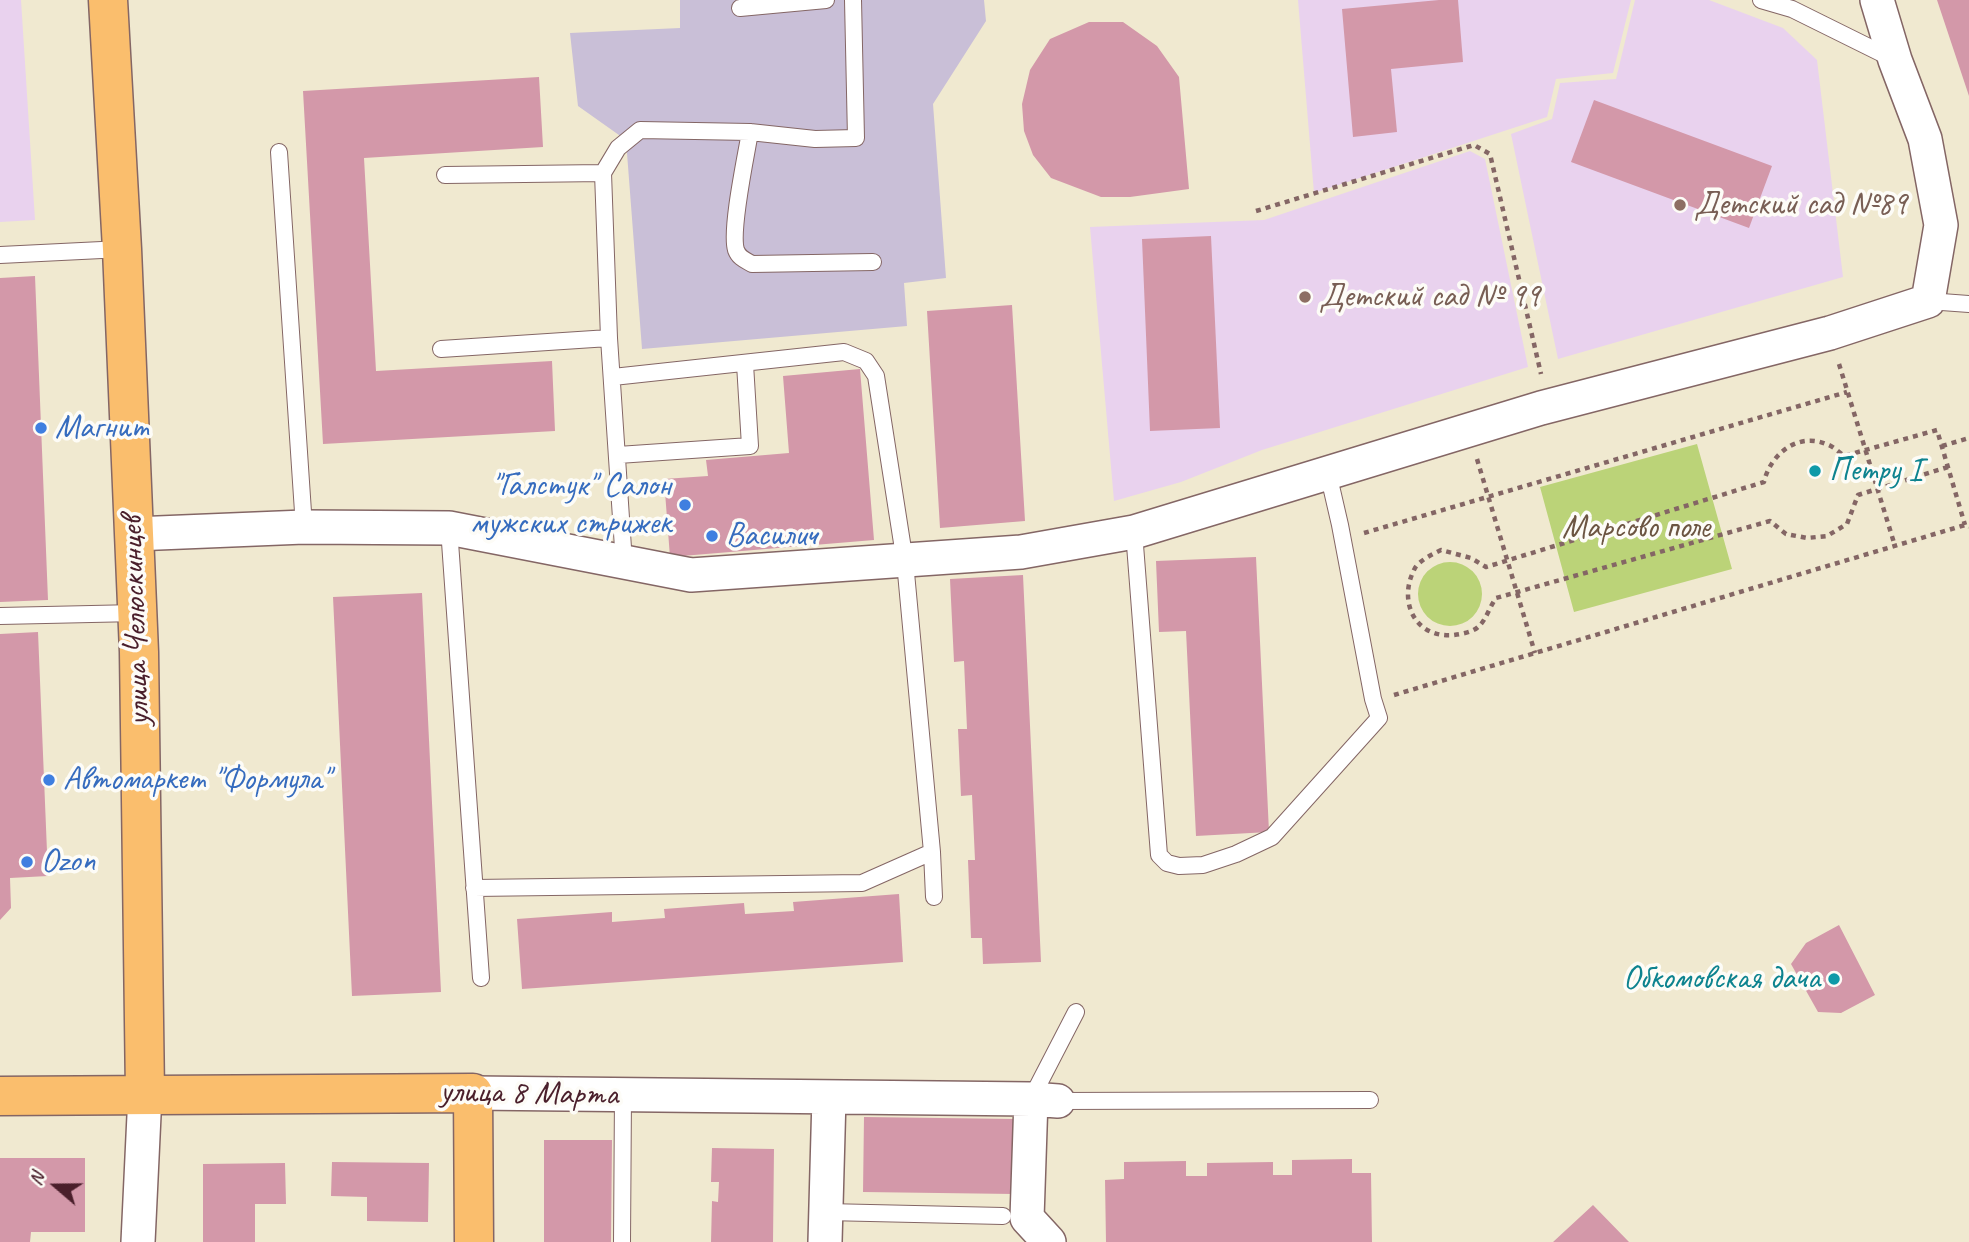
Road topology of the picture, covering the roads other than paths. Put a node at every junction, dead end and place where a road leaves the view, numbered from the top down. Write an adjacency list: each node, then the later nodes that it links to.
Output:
1 (108, 0): 12 (main road, улица Челюскинцев)
2 (826, 0): 6 (lane)
3 (853, 0): 8 (lane)
4 (1762, 0): 7 (lane)
5 (1877, 0): 7 (street)
6 (740, 8)
7 (1895, 60): 15 (street)
8 (750, 132): 10 (lane); 14 (lane)
9 (279, 152): 23 (lane)
10 (603, 173): 11 (lane); 17 (lane)
11 (445, 175)
12 (122, 248): 13 (lane); 26 (main road, улица Челюскинцев)
13 (0, 255)
14 (873, 262)
15 (1928, 301): 16 (lane); 22 (street)
16 (1969, 304)
17 (610, 338): 18 (lane); 20 (lane)
18 (441, 349)
19 (745, 364): 20 (lane); 21 (lane); 27 (lane)
20 (613, 377): 21 (lane)
21 (618, 455): 28 (lane)
22 (1328, 472): 25 (street); 25 (lane)
23 (304, 527): 24 (street); 26 (street)
24 (449, 528): 28 (street); 32 (lane)
25 (1134, 532): 27 (street)
26 (134, 534): 29 (main road, улица Челюскинцев)
27 (905, 562): 28 (street); 31 (lane)
28 (624, 563)
29 (137, 614): 30 (lane); 37 (main road, улица Челюскинцев)
30 (0, 616)
31 (932, 852): 32 (lane); 33 (lane)
32 (474, 888): 34 (lane)
33 (934, 897)
34 (481, 978)
35 (1076, 1012): 41 (lane)
36 (473, 1093): 37 (main road, улица 8 Марта); 38 (street, улица 8 Марта); 46 (main road)
37 (145, 1094): 39 (main road, улица 8 Марта); 45 (street, улица Челюскинцев)
38 (623, 1094): 40 (street, улица 8 Марта); 47 (lane)
39 (0, 1097)
40 (829, 1097): 41 (street, улица 8 Марта); 44 (street)
41 (1044, 1100): 42 (lane); 48 (street)
42 (1370, 1100)
43 (1003, 1216): 44 (lane)
44 (826, 1227)
45 (138, 1242)
46 (474, 1242)
47 (622, 1242)
48 (1049, 1242)

